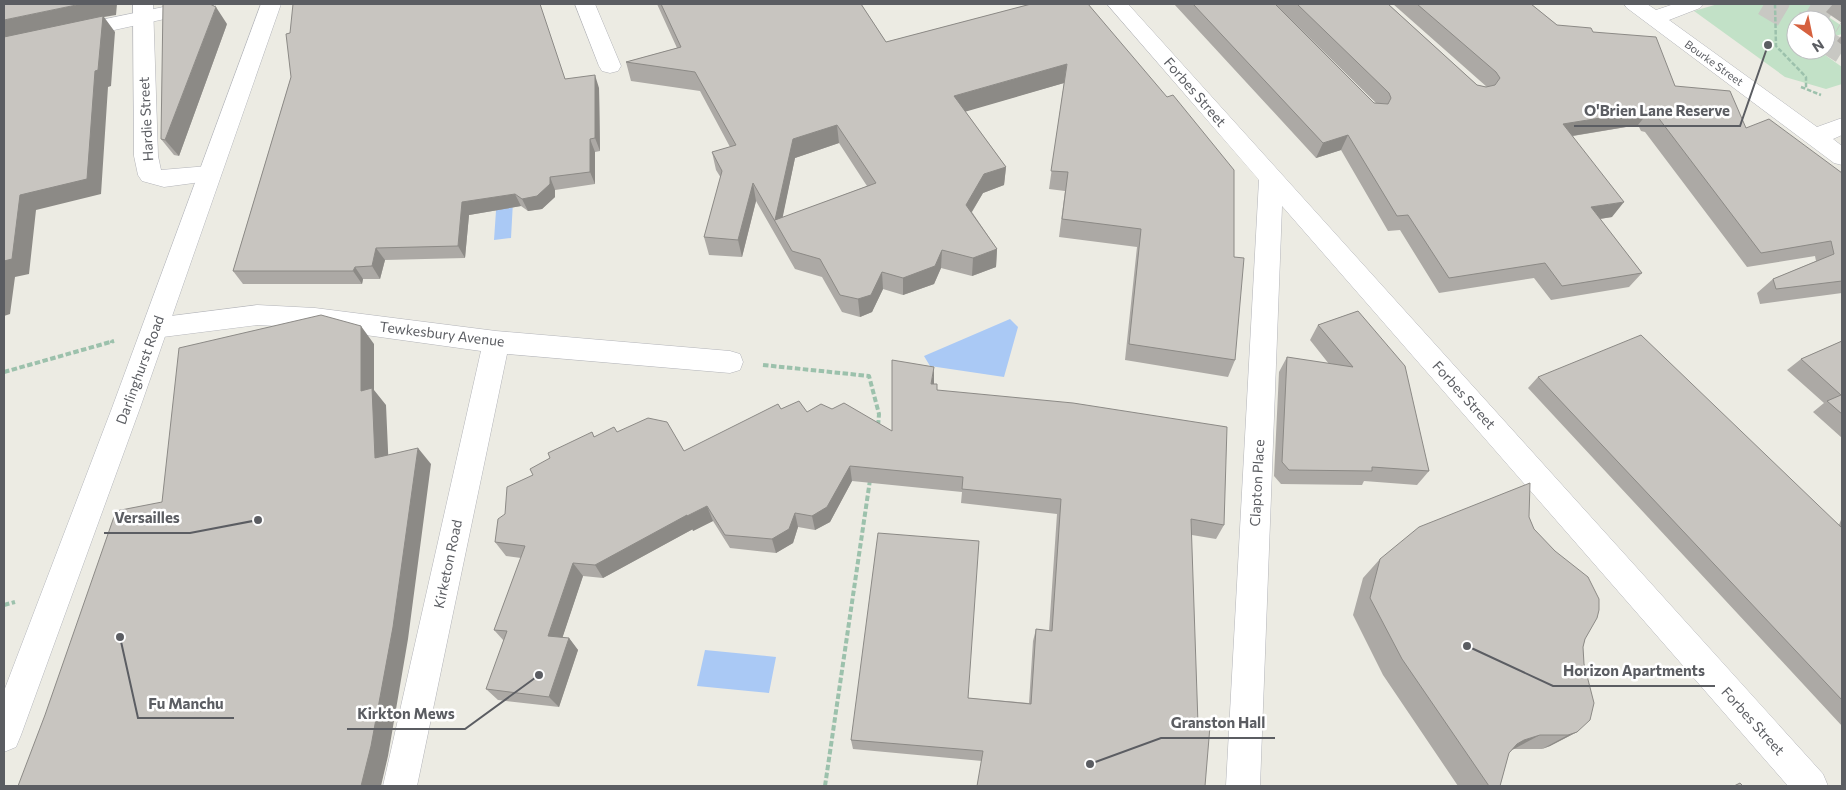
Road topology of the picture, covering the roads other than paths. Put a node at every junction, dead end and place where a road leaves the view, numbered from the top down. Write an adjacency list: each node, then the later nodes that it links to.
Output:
1 (206, 4): 7 (street)
2 (270, 4): 14 (street, Darlinghurst Road)
3 (585, 4): 10 (street)
4 (1118, 4): 15 (street, Forbes Street)
5 (1634, 4): 8 (street, Bourke Street)
6 (1693, 4): 8 (street)
7 (144, 11): 9 (street); 14 (street, Hardie Street)
8 (1653, 18): 12 (street, Bourke Street)
9 (4, 47)
10 (610, 66)
11 (1842, 126): 12 (street)
12 (1815, 137): 13 (street, Bourke Street)
13 (1842, 158)
14 (208, 174): 16 (street, Darlinghurst Road)
15 (1271, 180): 21 (street, Clapton Place); 22 (street, Forbes Street)
16 (155, 328): 17 (street, Tewkesbury Avenue); 19 (street, Darlinghurst Road)
17 (496, 342): 18 (street, Tewkesbury Avenue); 20 (street, Kirketon Road)
18 (730, 362)
19 (4, 734)
20 (400, 786)
21 (1243, 786)
22 (1811, 786)

